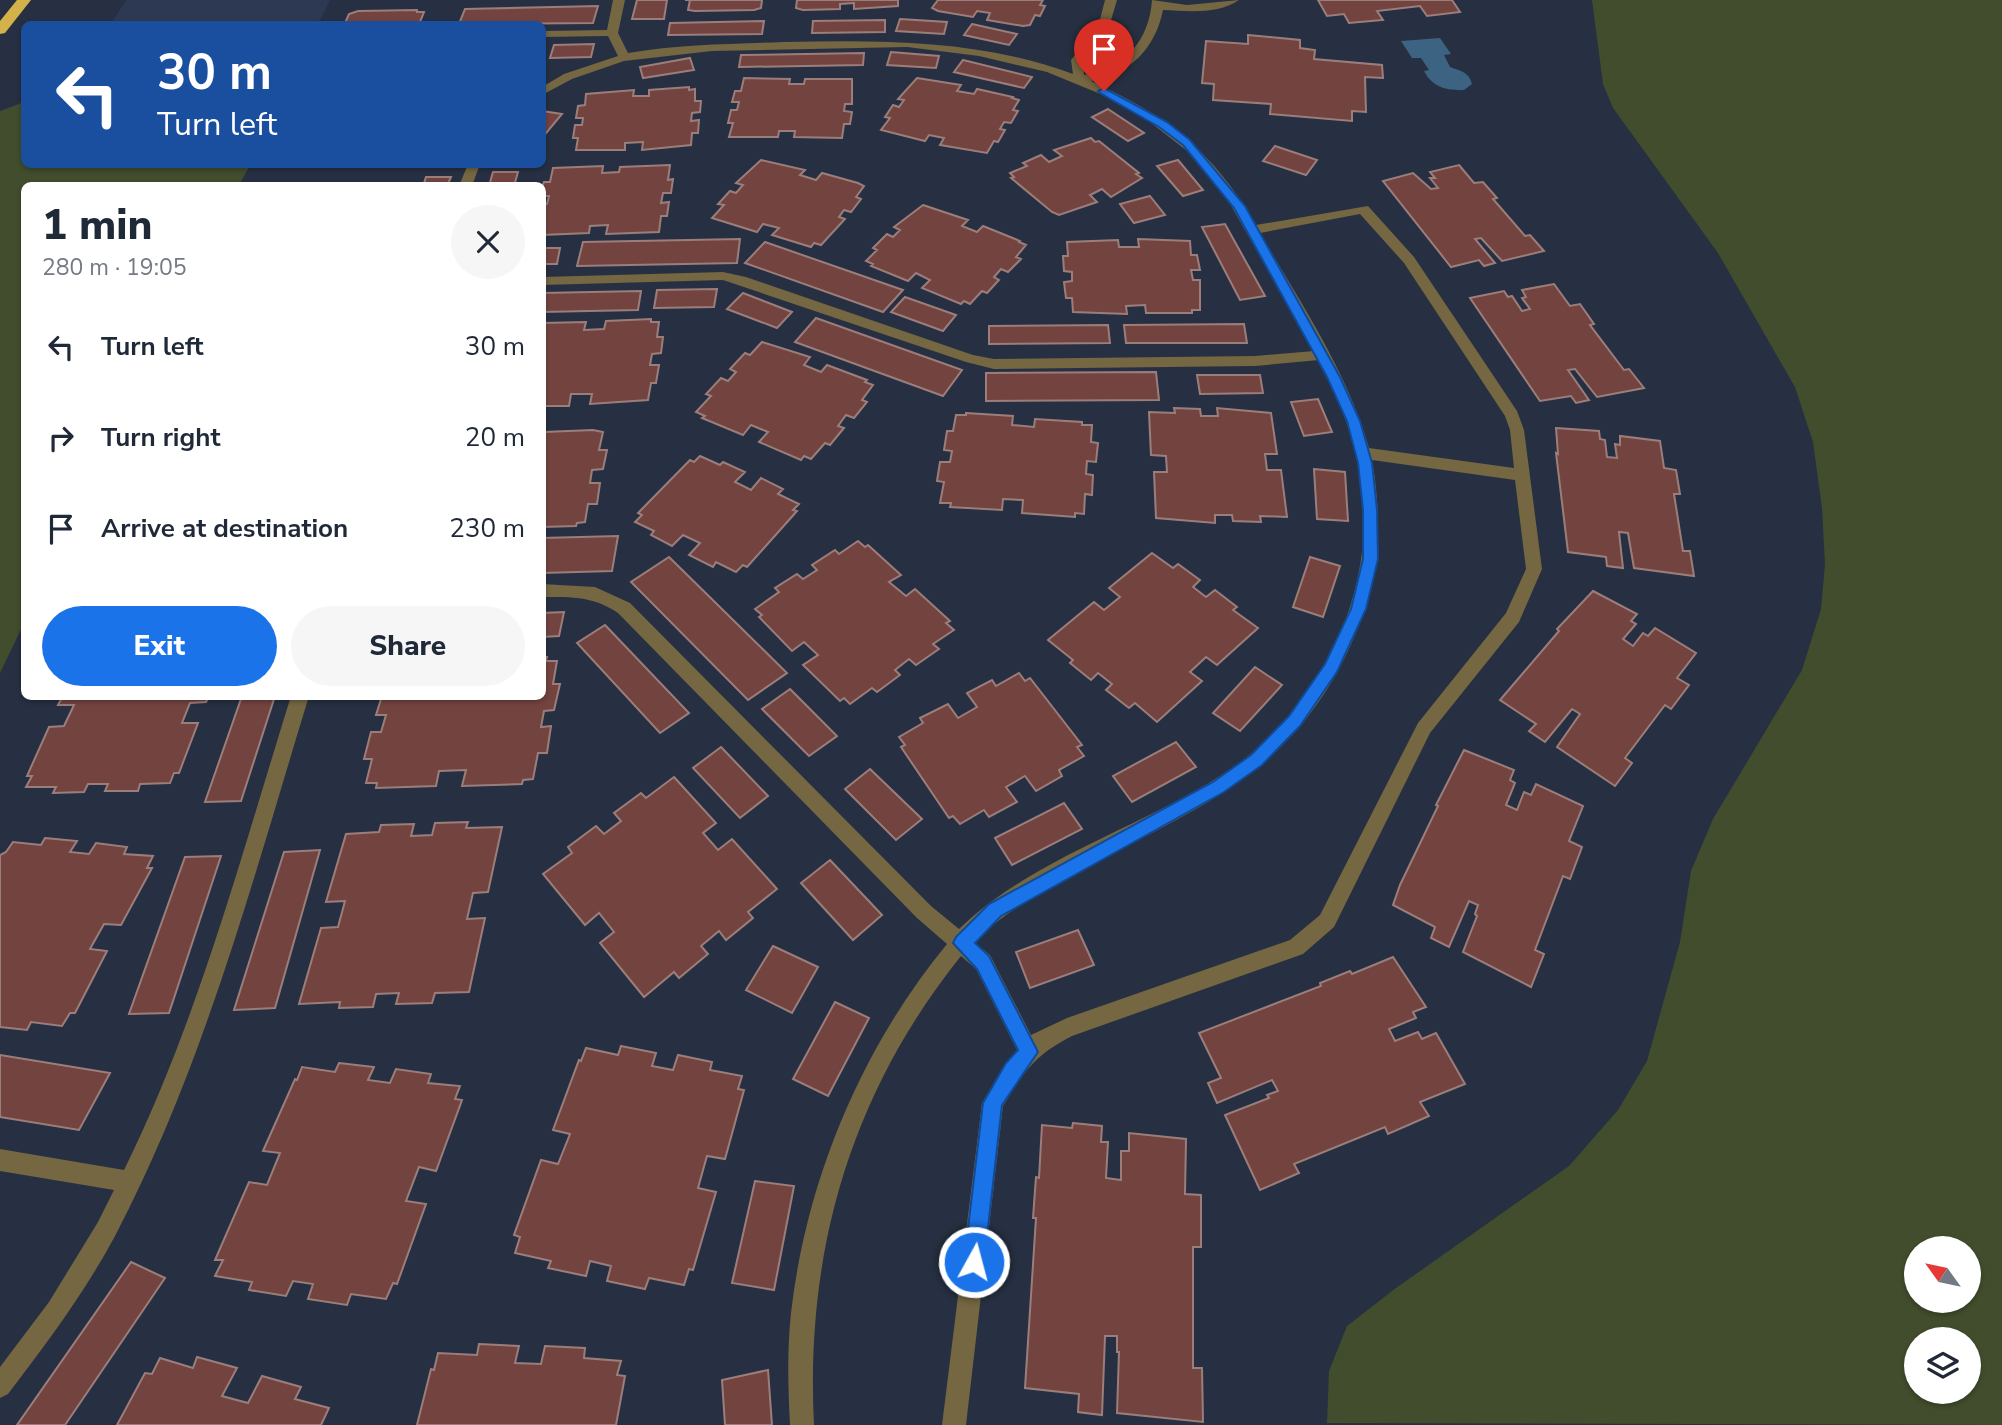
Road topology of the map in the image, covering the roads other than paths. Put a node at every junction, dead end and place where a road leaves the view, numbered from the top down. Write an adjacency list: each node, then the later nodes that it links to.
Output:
1 (24, 0): 6 (highway)
2 (619, 0): 7 (street)
3 (1111, 0): 10 (street)
4 (1233, 0): 5 (street)
5 (1158, 3): 10 (street)
6 (0, 30)
7 (612, 33): 8 (street); 9 (street)
8 (546, 34)
9 (625, 58): 10 (street); 11 (street)
10 (1079, 79): 12 (street)
11 (546, 90)
12 (1252, 230): 14 (street); 16 (street)
13 (546, 281): 14 (street)
14 (1322, 355): 15 (street)
15 (1363, 453): 16 (street); 19 (street)
16 (1523, 475): 20 (street)
17 (546, 591): 19 (street)
18 (299, 700): 22 (street)
19 (962, 943): 20 (street); 24 (street)
20 (1029, 1052): 25 (street)
21 (0, 1160): 22 (street)
22 (128, 1182): 23 (street)
23 (0, 1386)
24 (803, 1425)
25 (954, 1425)

